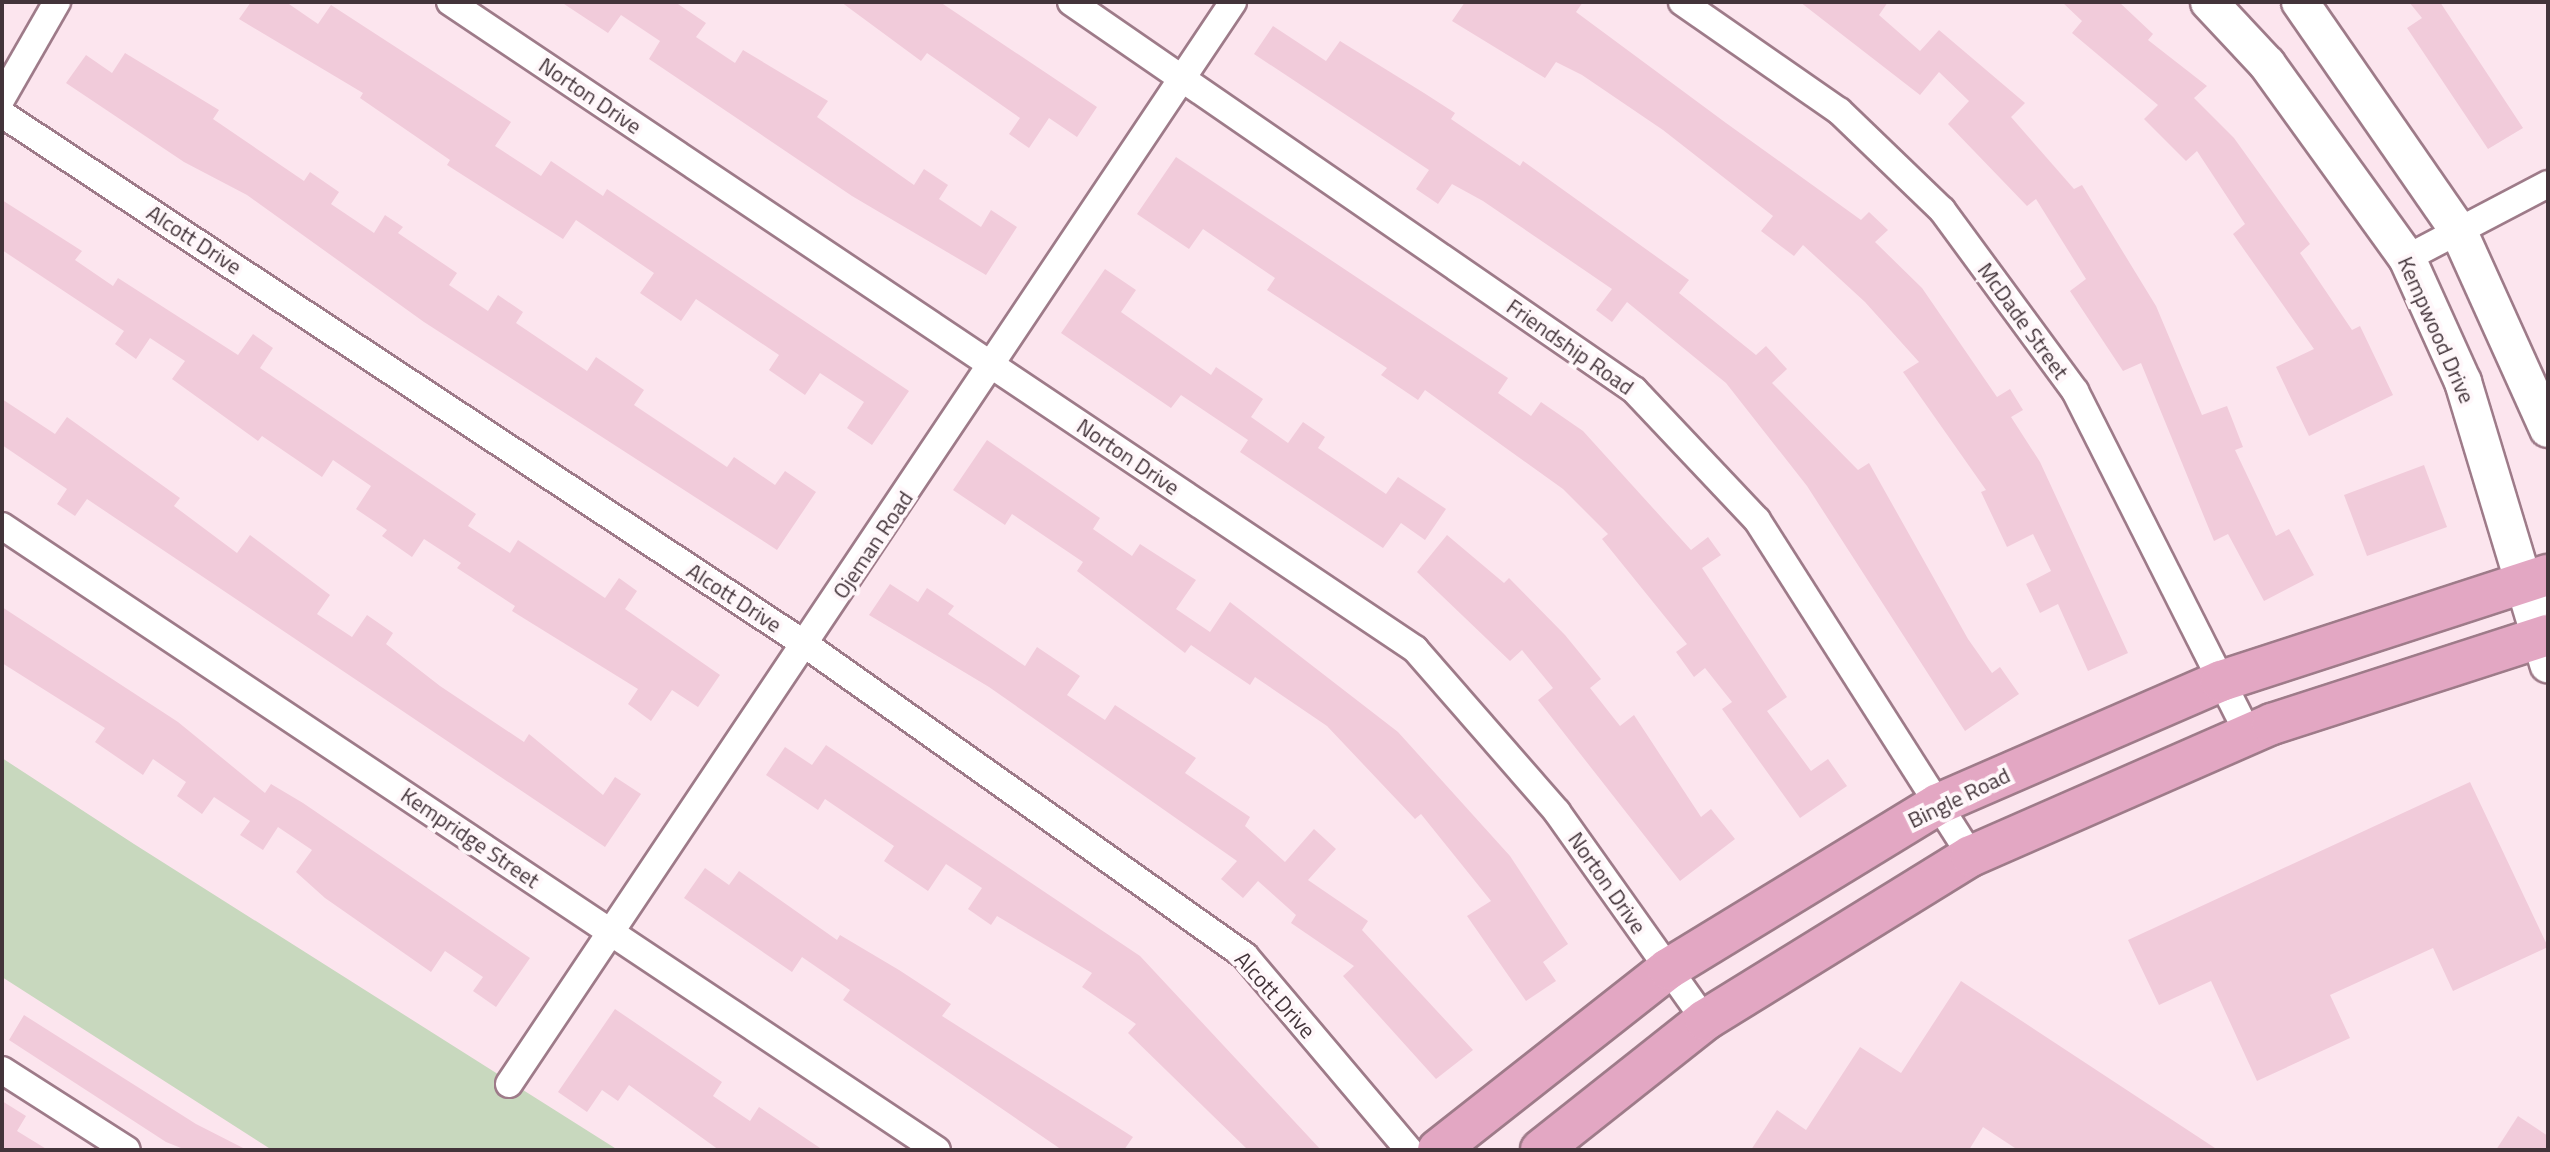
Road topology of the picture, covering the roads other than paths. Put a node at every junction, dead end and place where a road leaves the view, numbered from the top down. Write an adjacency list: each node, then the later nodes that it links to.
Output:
1 (57, 2): 9 (street)
2 (450, 2): 14 (street, Norton Drive)
3 (1071, 2): 8 (street, Friendship Road)
4 (1233, 2): 8 (street, Ojeman Road)
5 (1682, 2): 20 (street, McDade Street)
6 (2209, 2): 13 (main road, Kempwood Drive)
7 (2300, 2): 12 (main road)
8 (1182, 75): 14 (street, Ojeman Road); 22 (street, Friendship Road)
9 (2, 98)
10 (2, 114): 18 (street, Alcott Drive)
11 (2548, 184): 12 (street)
12 (2459, 232): 13 (street); 15 (main road)
13 (2407, 258): 17 (main road, Kempwood Drive)
14 (993, 368): 18 (street, Ojeman Road); 25 (street, Norton Drive)
15 (2548, 429)
16 (2, 526): 24 (street, Kempridge Street)
17 (2536, 578): 19 (main road, Kempwood Drive); 20 (main road, Bingle Road)
18 (806, 645): 24 (street, Ojeman Road); 31 (street, Alcott Drive)
19 (2545, 646): 21 (main road)
20 (2221, 681): 21 (street, McDade Street); 22 (main road, Bingle Road)
21 (2248, 734): 23 (main road)
22 (1938, 804): 23 (street, Friendship Road); 25 (main road, Bingle Road)
23 (1971, 856): 26 (main road)
24 (610, 932): 28 (street, Ojeman Road); 30 (street, Kempridge Street)
25 (1668, 969): 26 (street, Norton Drive); 32 (main road, Bingle Road)
26 (1705, 1020): 33 (main road)
27 (2, 1070): 29 (street)
28 (509, 1084)
29 (127, 1150)
30 (937, 1150)
31 (1409, 1150)
32 (1438, 1150)
33 (1541, 1150)

